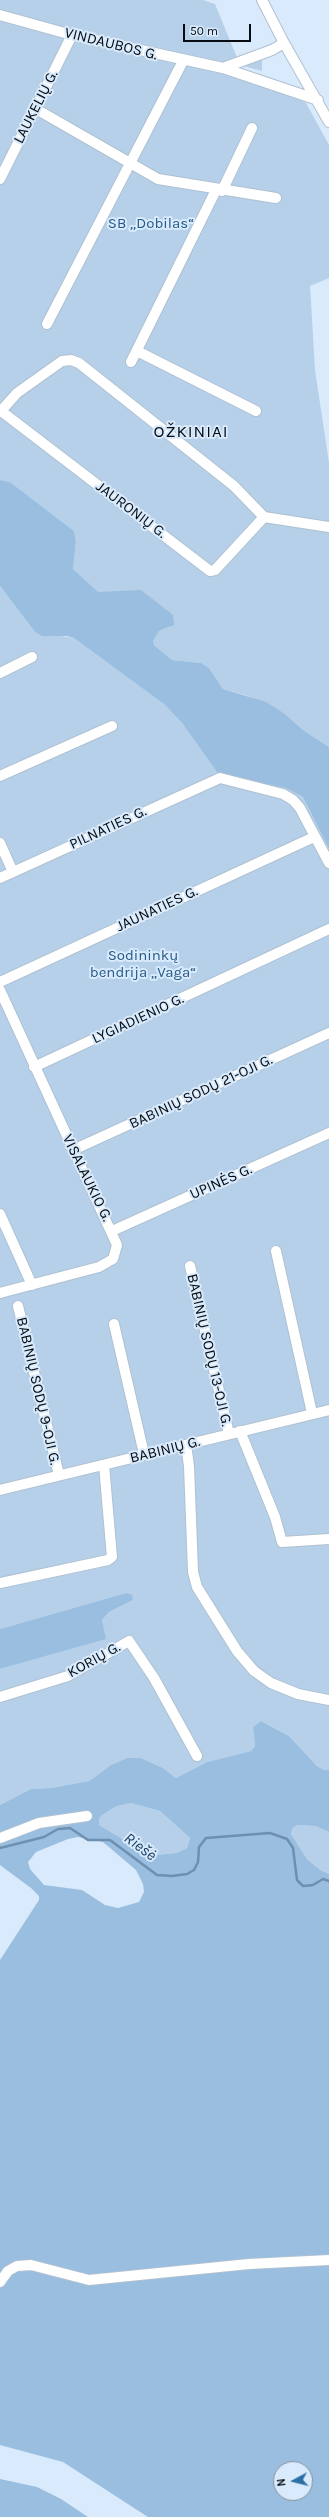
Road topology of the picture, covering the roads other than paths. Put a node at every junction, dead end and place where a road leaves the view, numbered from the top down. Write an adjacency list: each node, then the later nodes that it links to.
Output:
1 (262, 0): 4 (street)
2 (0, 15): 3 (street, VINDAUBOS G.)
3 (72, 35): 5 (street, VINDAUBOS G.); 8 (street, LAUKELIŲ G.)
4 (284, 43): 6 (street); 7 (street)
5 (183, 61): 6 (street, VINDAUBOS G.); 11 (street)
6 (223, 68): 7 (street, VINDAUBOS G.)
7 (318, 100): 9 (street)
8 (36, 109): 11 (street); 12 (street, LAUKELIŲ G.)
9 (329, 122)
10 (252, 128): 13 (street)
11 (130, 162): 13 (street); 15 (street)
12 (0, 179)
13 (219, 190): 14 (street); 16 (street)
14 (276, 198)
15 (47, 324)
16 (137, 351): 17 (street); 18 (street)
17 (131, 362)
18 (256, 411)
19 (264, 518): 19 (street, JAURONIŲ G.); 20 (street)
20 (329, 526)
21 (32, 657): 22 (street)
22 (0, 673)
23 (112, 726): 24 (street)
24 (0, 776)
25 (314, 837): 27 (street); 28 (street, PILNATIES G.); 31 (street, JAUNATIES G.)
26 (0, 843): 28 (street)
27 (329, 863)
28 (13, 872): 29 (street, PILNATIES G.)
29 (0, 878)
30 (329, 930): 34 (street, LYGIADIENIO G.)
31 (0, 982)
32 (0, 990): 34 (street, VISALAUKIO G.)
33 (329, 1033): 36 (street, BABINIŲ SODŲ 21-OJI G.)
34 (34, 1067): 36 (street, VISALAUKIO G.)
35 (329, 1133): 38 (street, UPINĖS G.)
36 (73, 1150): 38 (street, VISALAUKIO G.)
37 (0, 1214): 41 (street)
38 (112, 1231): 41 (street, VISALAUKIO G.)
39 (276, 1251): 46 (street)
40 (190, 1266): 48 (street, BABINIŲ SODŲ 13-OJI G.)
41 (32, 1285): 42 (street, VISALAUKIO G.)
42 (0, 1293)
43 (18, 1306): 52 (street, BABINIŲ SODŲ 9-OJI G.)
44 (114, 1324): 50 (street)
45 (329, 1410): 46 (street, BABINIŲ G.)
46 (312, 1413): 47 (street, BABINIŲ G.)
47 (240, 1431): 48 (street, BABINIŲ G.); 54 (street)
48 (229, 1434): 49 (street, BABINIŲ G.)
49 (186, 1445): 50 (street, BABINIŲ G.); 57 (street)
50 (144, 1454): 51 (street, BABINIŲ G.)
51 (104, 1465): 52 (street, BABINIŲ G.); 55 (street)
52 (58, 1476): 53 (street, BABINIŲ G.)
53 (0, 1490)
54 (329, 1539)
55 (0, 1583)
56 (0, 1697): 58 (street, KORIŲ G.)
57 (329, 1700)
58 (197, 1756)
59 (87, 1816): 60 (street)
60 (0, 1838)
61 (329, 2260): 62 (street)
62 (0, 2282)

